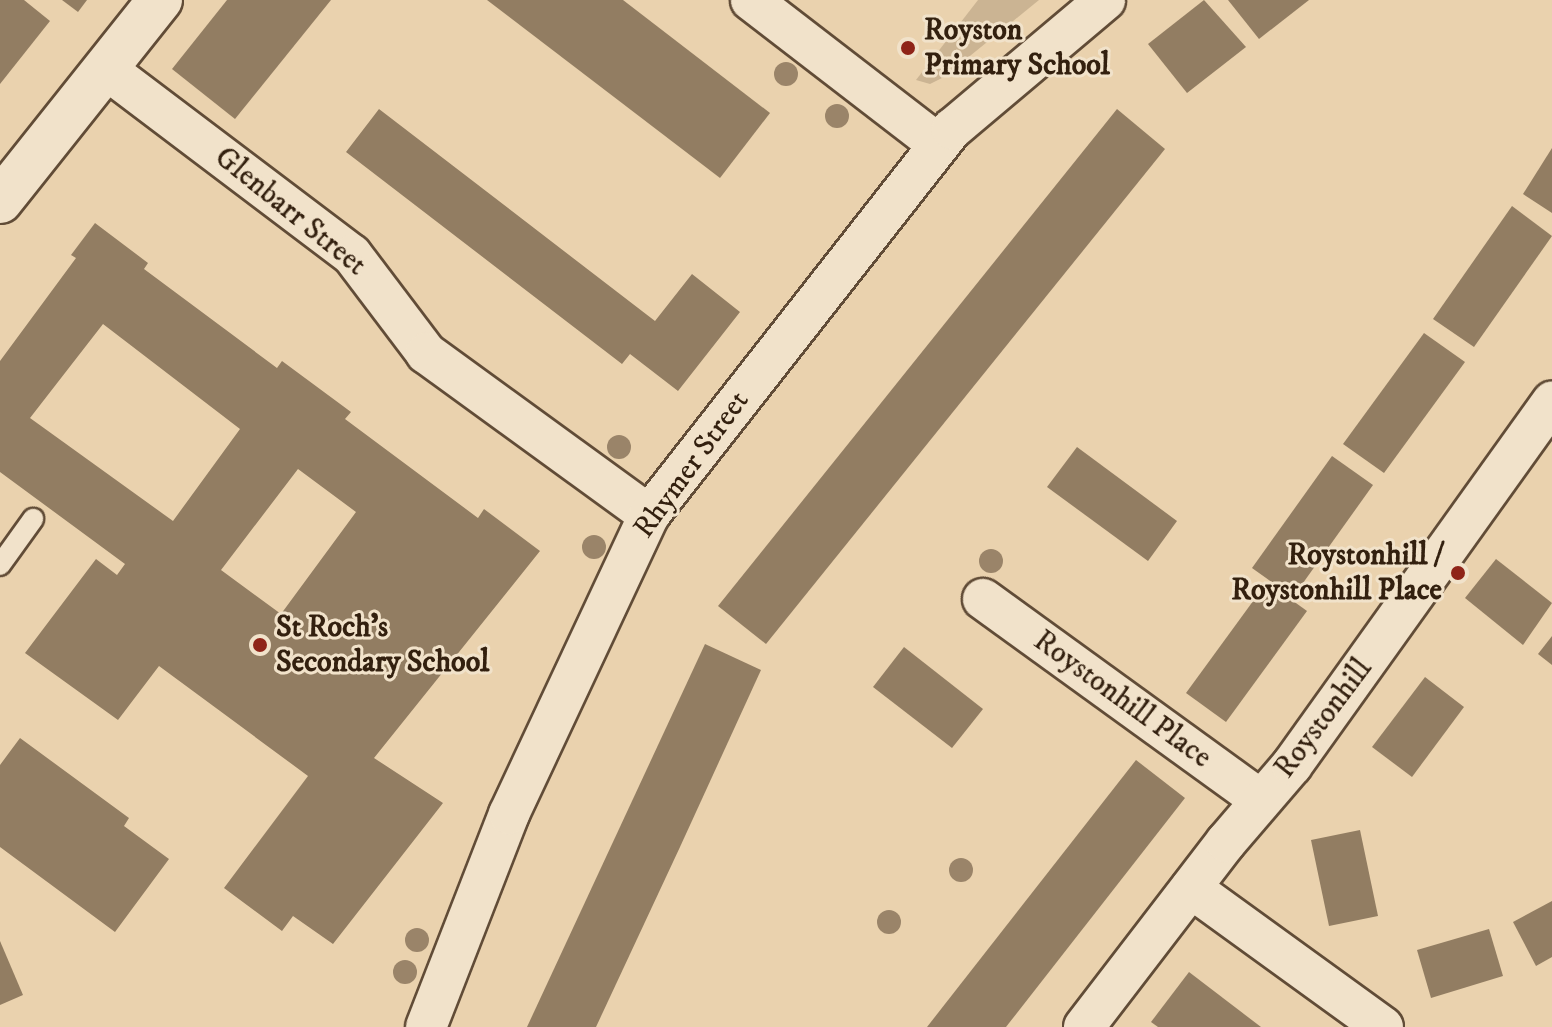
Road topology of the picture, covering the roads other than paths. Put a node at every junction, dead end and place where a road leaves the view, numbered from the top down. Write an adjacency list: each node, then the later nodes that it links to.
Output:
1 (160, 0): 4 (street)
2 (751, 0): 5 (street)
3 (1105, 0): 5 (street, Rhymer Street)
4 (106, 69): 6 (street); 8 (street, Glenbarr Street)
5 (939, 145): 8 (street, Rhymer Street)
6 (3, 190)
7 (1552, 402): 12 (street, Roystonhill)
8 (649, 515): 14 (street, Rhymer Street)
9 (33, 519): 10 (lane)
10 (0, 565)
11 (983, 599): 12 (street, Roystonhill Place)
12 (1261, 800): 13 (street, Roystonhill)
13 (1191, 888): 15 (street, Roystonhill); 16 (street)
14 (426, 1027)
15 (1084, 1027)
16 (1383, 1027)

